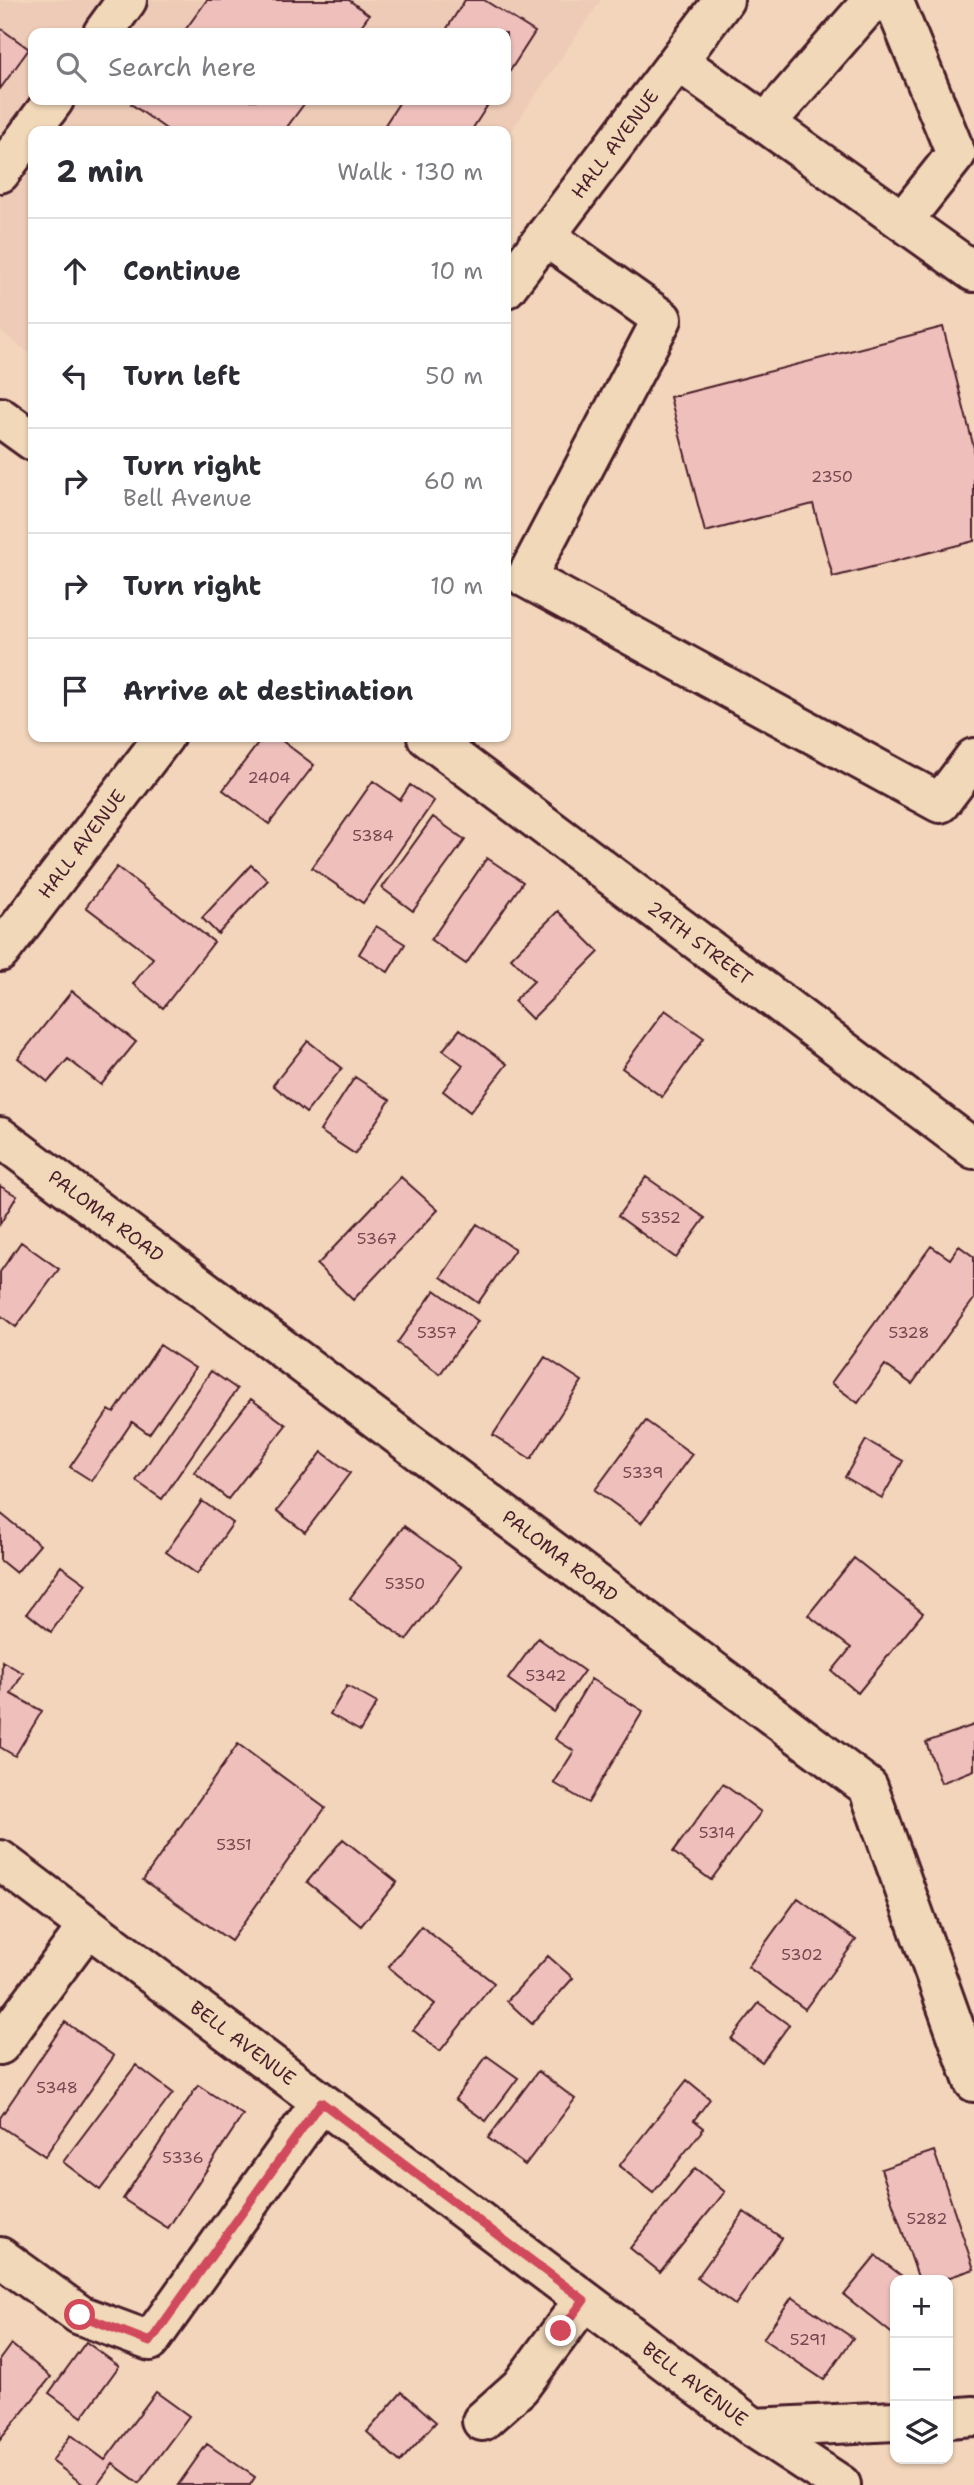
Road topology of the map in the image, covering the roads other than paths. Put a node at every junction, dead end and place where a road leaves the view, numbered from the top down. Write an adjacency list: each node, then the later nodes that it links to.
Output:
1 (127, 0): 5 (street)
2 (724, 0): 6 (street, HALL AVENUE)
3 (873, 0): 8 (street)
4 (893, 0): 12 (street)
5 (107, 28)
6 (678, 61): 8 (street); 13 (street, HALL AVENUE)
7 (50, 105): 9 (street)
8 (766, 123): 12 (street)
9 (35, 126)
10 (28, 135): 11 (street)
11 (0, 173)
12 (902, 221): 14 (street)
13 (545, 236): 15 (street, HALL AVENUE); 20 (street)
14 (974, 272)
15 (511, 281)
16 (0, 416): 17 (street)
17 (28, 438)
18 (160, 742): 21 (street, HALL AVENUE)
19 (434, 742): 23 (street, 24TH STREET)
20 (974, 758)
21 (0, 952)
22 (0, 1137): 27 (street, PALOMA ROAD)
23 (974, 1149)
24 (0, 1860): 25 (street, BELL AVENUE)
25 (88, 1926): 26 (street); 28 (street, BELL AVENUE)
26 (0, 2045)
27 (974, 2082)
28 (321, 2102): 29 (street); 30 (street, BELL AVENUE)
29 (0, 2257)
30 (584, 2300): 33 (street); 35 (street, BELL AVENUE)
31 (974, 2416): 32 (street)
32 (953, 2418)
33 (482, 2421)
34 (890, 2421): 35 (street, BELL AVENUE)
35 (754, 2428): 36 (street, BELL AVENUE)
36 (841, 2485)

